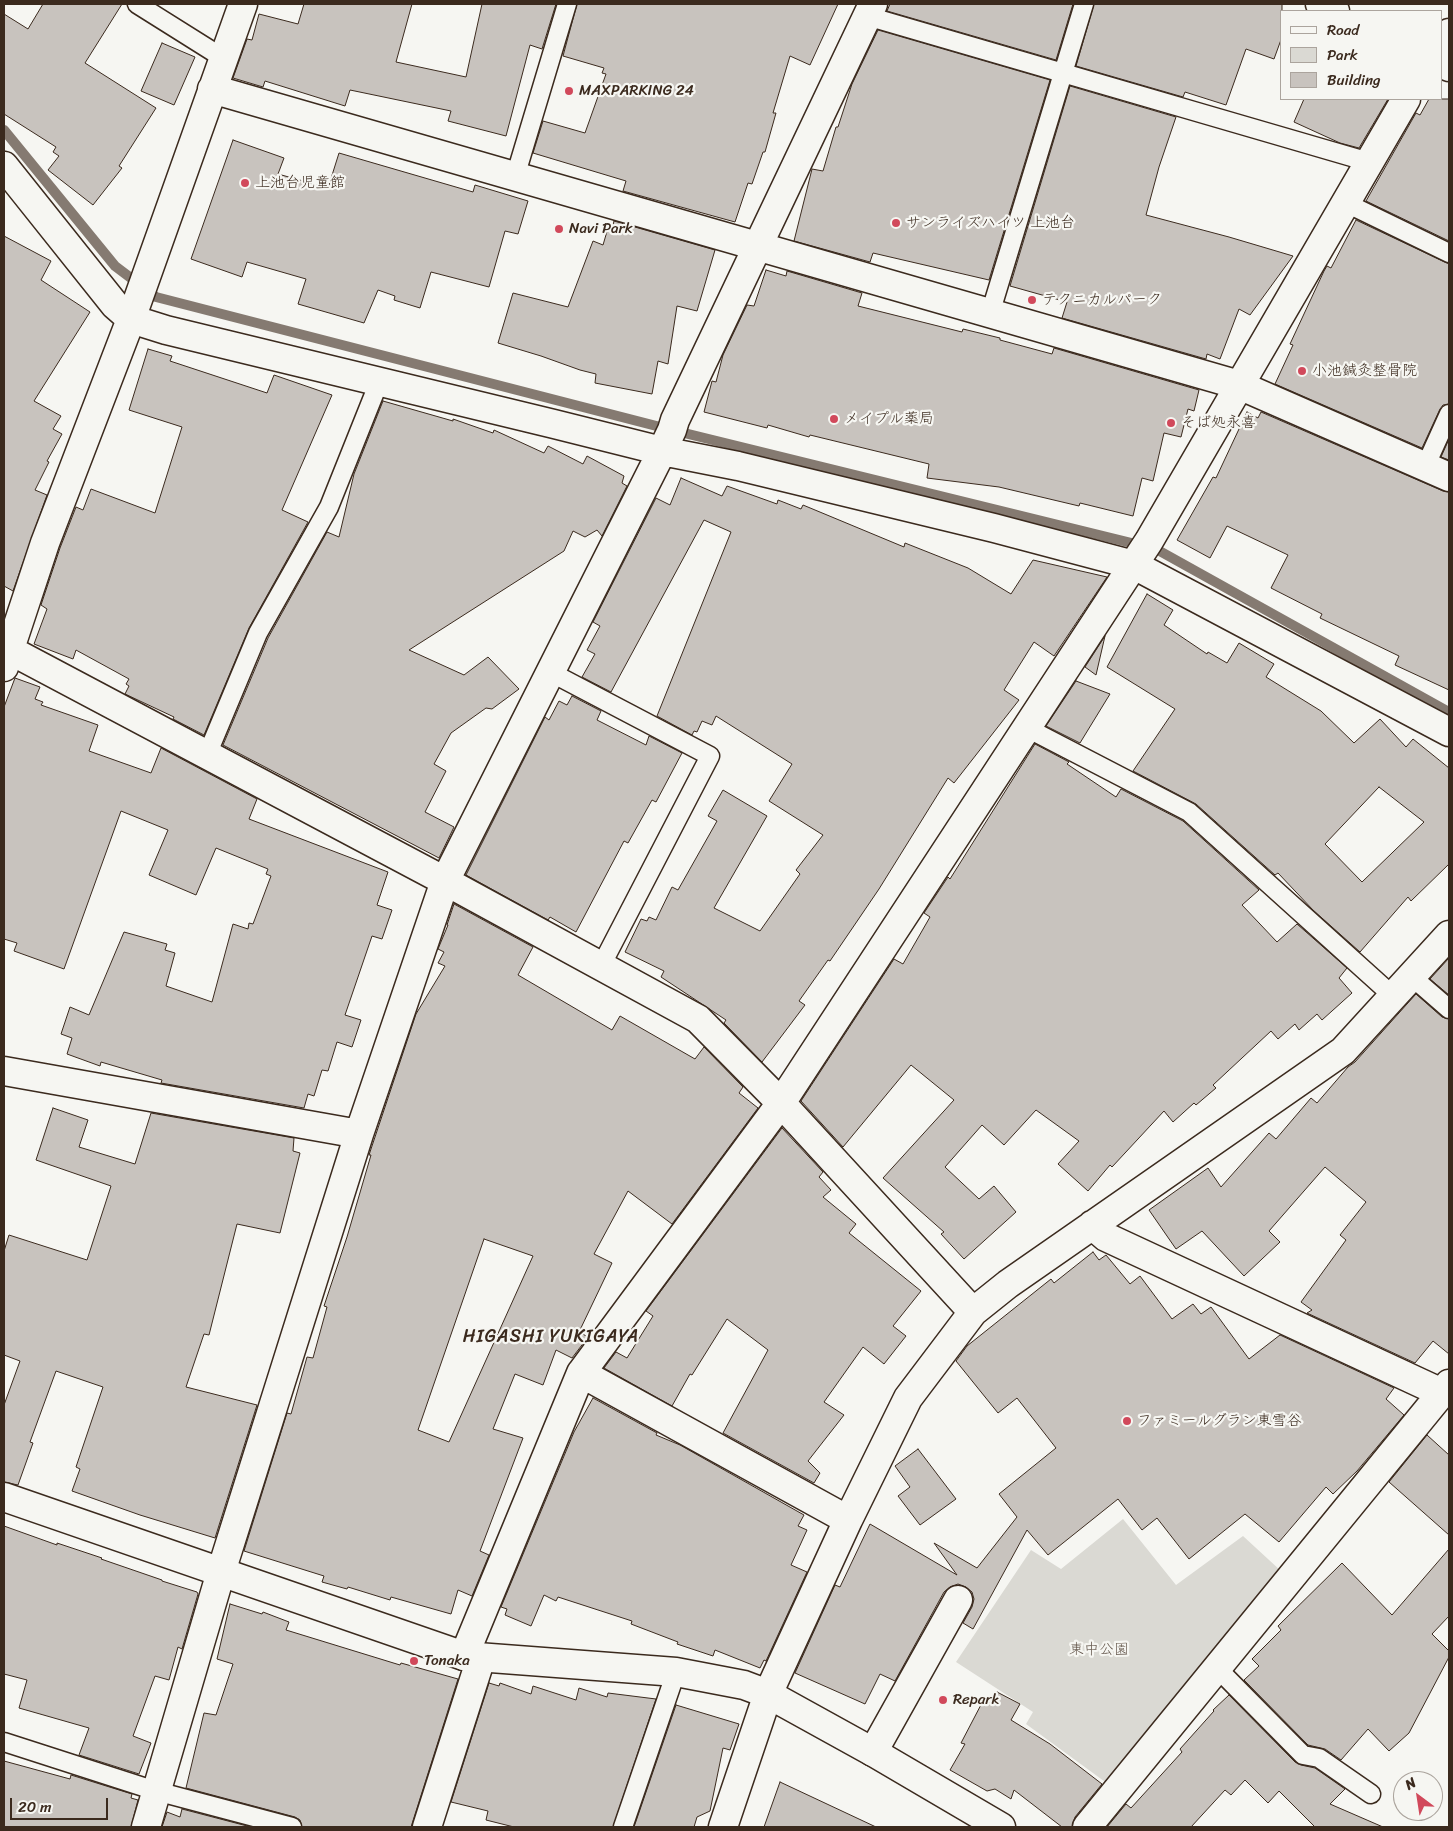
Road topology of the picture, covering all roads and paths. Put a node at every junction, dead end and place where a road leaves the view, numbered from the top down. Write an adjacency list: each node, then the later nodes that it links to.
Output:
1 (137, 4): 8 (lane)
2 (243, 4): 8 (street)
3 (567, 4): 14 (lane)
4 (1084, 4): 9 (lane)
5 (1320, 4): 7 (street)
6 (870, 10): 9 (lane); 16 (street)
7 (1333, 10)
8 (223, 58): 10 (street)
9 (1062, 73): 12 (lane); 18 (lane)
10 (212, 89): 14 (street); 19 (street)
11 (1405, 100): 12 (street)
12 (1369, 162): 15 (street)
13 (4, 166): 19 (street)
14 (516, 177): 16 (street)
15 (1346, 203): 17 (lane); 21 (street)
16 (758, 247): 18 (street); 23 (street)
17 (1449, 253)
18 (990, 314): 21 (street)
19 (131, 319): 20 (street); 26 (street)
20 (379, 382): 23 (street); 30 (lane)
21 (1239, 385): 24 (street); 25 (street)
22 (1449, 414): 24 (lane)
23 (662, 451): 25 (street); 27 (street)
24 (1437, 472)
25 (1140, 555): 28 (street); 29 (street)
26 (6, 655): 30 (street)
27 (550, 672): 31 (street); 33 (lane)
28 (1027, 728): 35 (lane); 38 (street)
29 (1449, 732)
30 (207, 755): 31 (street)
31 (445, 881): 33 (street); 39 (street)
32 (1449, 935): 34 (street)
33 (601, 966): 38 (street)
34 (1411, 976): 35 (street); 36 (lane)
35 (1393, 996): 40 (street)
36 (1449, 1009)
37 (4, 1071): 39 (street)
38 (781, 1103): 41 (street); 42 (street)
39 (359, 1134): 46 (street)
40 (1092, 1225): 41 (street); 43 (street)
41 (973, 1312): 45 (street)
42 (581, 1373): 45 (street); 48 (street)
43 (1446, 1389): 49 (street)
44 (4, 1497): 46 (street)
45 (848, 1520): 51 (street)
46 (221, 1572): 48 (street); 54 (street)
47 (958, 1600): 53 (street)
48 (473, 1657): 50 (street); 58 (street)
49 (1217, 1668): 55 (lane); 62 (street)
50 (676, 1672): 51 (street); 59 (lane)
51 (768, 1694): 53 (street); 60 (street)
52 (4, 1742): 54 (lane)
53 (873, 1752): 61 (street)
54 (156, 1791): 56 (street); 57 (lane)
55 (1371, 1794)
56 (146, 1827)
57 (292, 1827)
58 (427, 1827)
59 (623, 1827)
60 (723, 1827)
61 (1001, 1827)
62 (1087, 1827)

